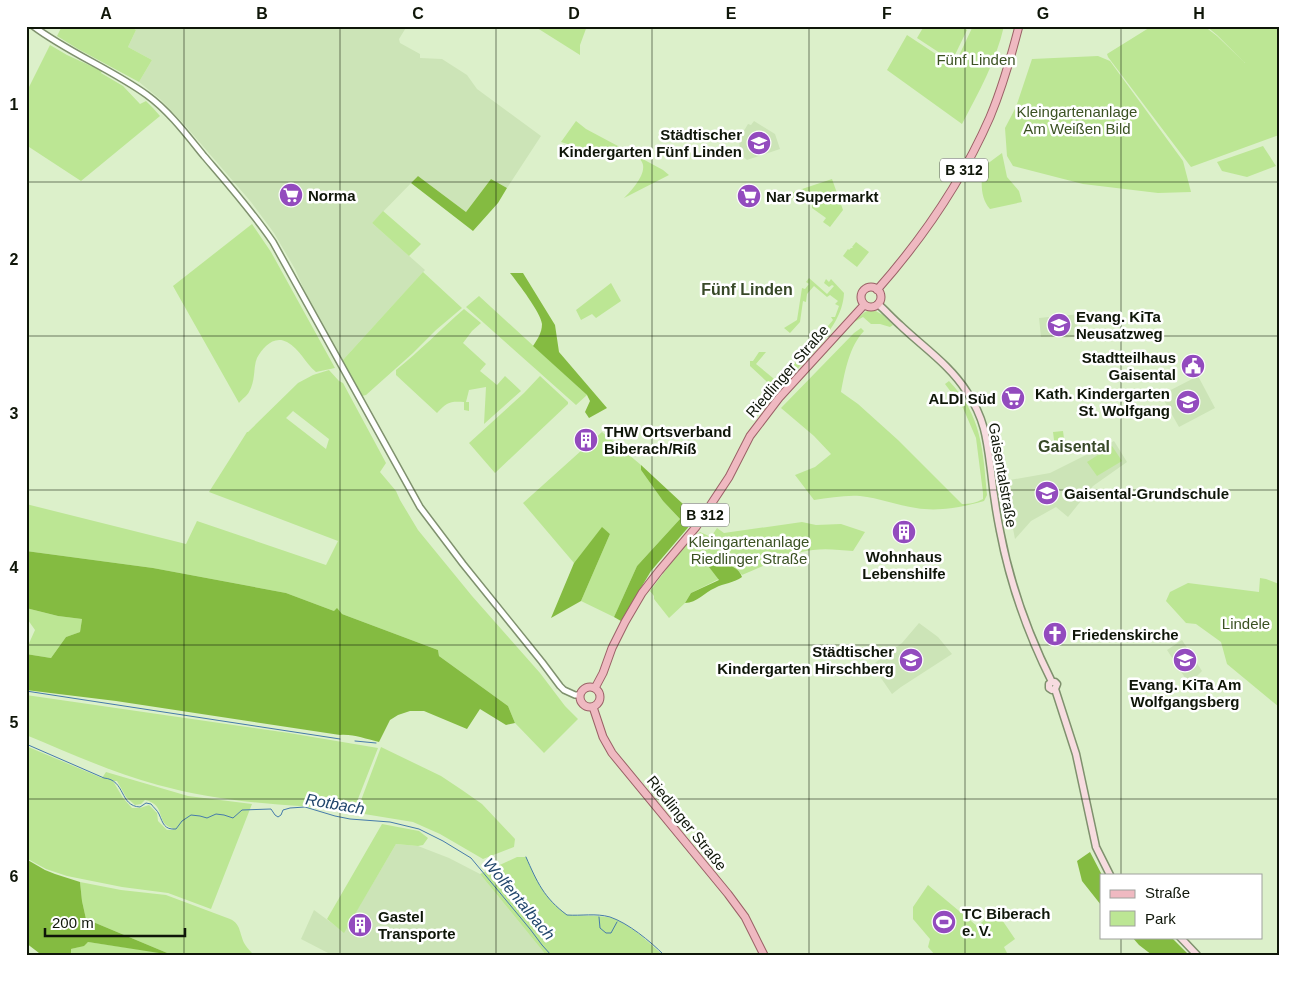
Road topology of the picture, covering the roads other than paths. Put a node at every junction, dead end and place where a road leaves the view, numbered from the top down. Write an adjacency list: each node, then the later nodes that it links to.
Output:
1 (33, 26): 7 (street)
2 (1019, 26): 3 (main road, B 312)
3 (877, 290): 4 (main road); 5 (main road, B 312)
4 (878, 304): 5 (main road); 9 (main road, Gaisentalstraße)
5 (864, 305): 6 (main road, Riedlinger Straße / B 312)
6 (595, 688): 7 (main road); 8 (main road, Riedlinger Straße / B 312)
7 (580, 695): 8 (main road, Riedlinger Straße / B 312)
8 (593, 707): 11 (main road, Riedlinger Straße / B 312)
9 (1110, 874)
10 (1181, 938): 12 (main road)
11 (764, 955)
12 (1197, 955)

